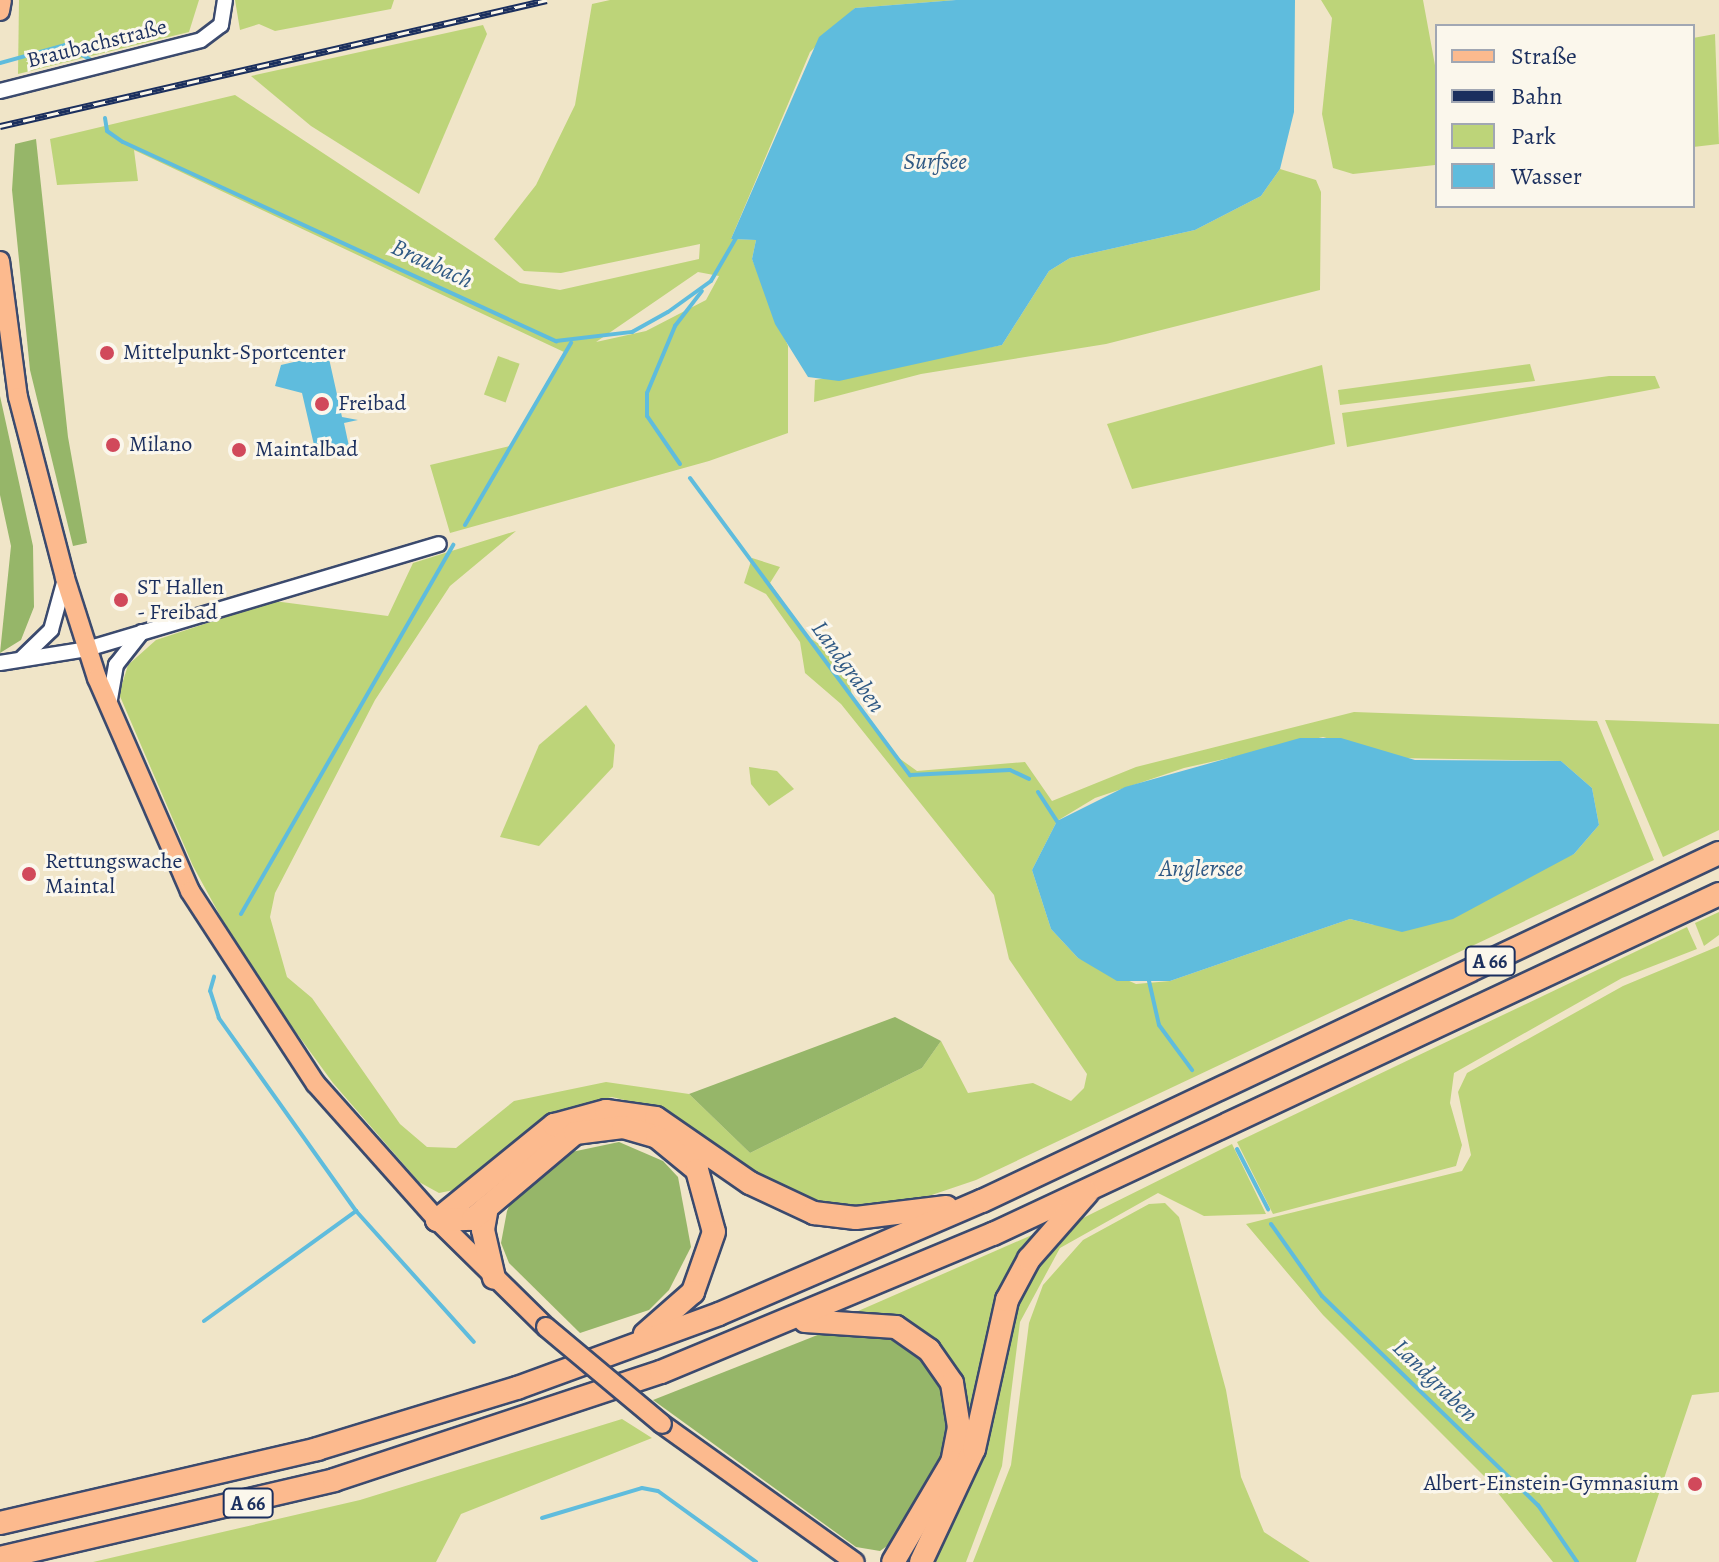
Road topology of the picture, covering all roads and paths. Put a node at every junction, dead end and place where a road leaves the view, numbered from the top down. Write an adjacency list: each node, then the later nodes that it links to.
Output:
1 (2, 0): 3 (main road)
2 (225, 0): 4 (street, Braubachstraße)
3 (0, 11)
4 (0, 91)
5 (0, 261): 7 (main road)
6 (439, 544): 8 (street)
7 (65, 578): 9 (main road); 10 (street)
8 (142, 632): 9 (street); 12 (street)
9 (87, 649): 10 (street); 12 (main road)
10 (18, 662): 11 (street)
11 (0, 663)
12 (109, 708): 18 (main road)
13 (1719, 853): 16 (highway, A 66)
14 (1719, 894): 15 (highway, A 66)
15 (1093, 1186): 20 (highway, A 66); 28 (highway)
16 (982, 1201): 18 (highway); 21 (highway, A 66)
17 (487, 1207): 18 (highway); 19 (highway); 21 (highway)
18 (437, 1220): 19 (main road)
19 (494, 1278): 23 (main road, bridge)
20 (792, 1322): 24 (highway, A 66); 27 (highway)
21 (609, 1356): 22 (highway, A 66)
22 (0, 1523)
23 (825, 1540): 25 (main road); 26 (main road)
24 (0, 1558)
25 (836, 1562)
26 (855, 1562)
27 (893, 1562)
28 (921, 1562)

